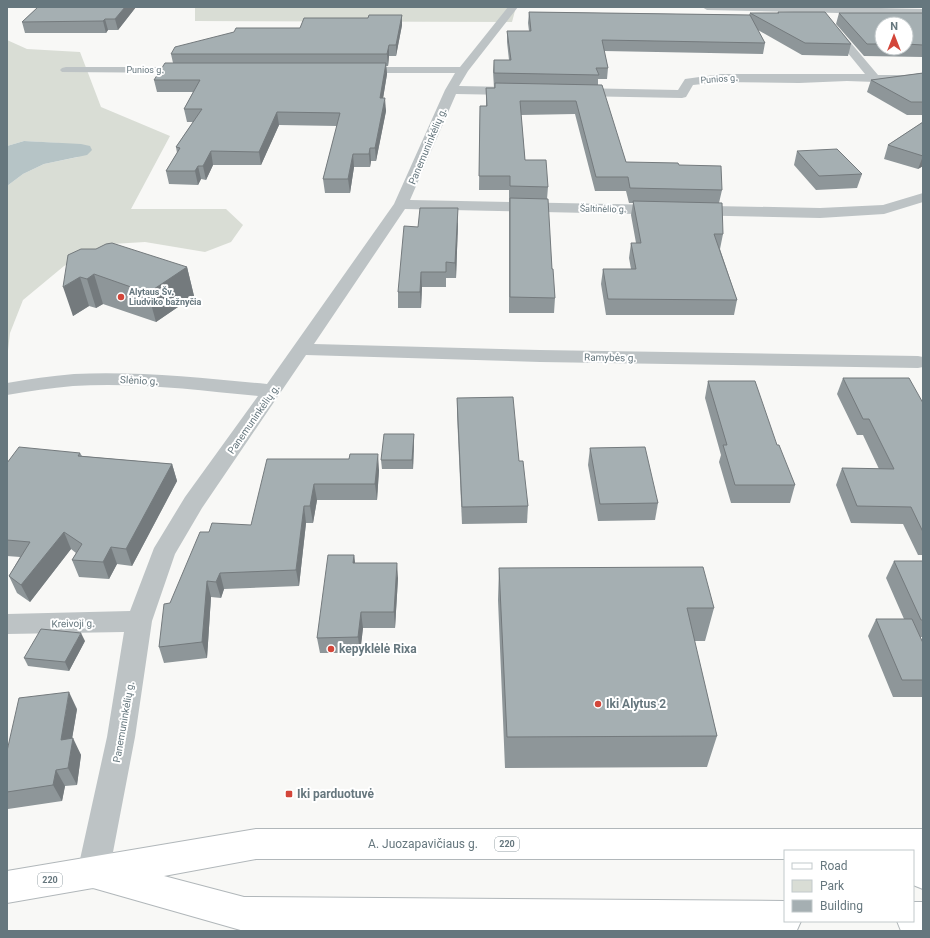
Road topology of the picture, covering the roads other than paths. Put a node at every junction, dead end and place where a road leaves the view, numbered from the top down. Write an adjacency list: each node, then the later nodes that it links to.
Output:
1 (513, 7): 8 (street, Panemuninkėlių g.)
2 (707, 7): 3 (street)
3 (816, 9): 4 (street); 10 (street)
4 (923, 12)
5 (66, 70): 6 (street, Punios g.)
6 (201, 70)
7 (344, 70): 8 (street)
8 (463, 70): 13 (street, Panemuninkėlių g.)
9 (923, 77): 11 (street, Punios g.)
10 (875, 78): 11 (street, Punios g.); 15 (street, Punios g.)
11 (904, 79): 12 (street)
12 (923, 86)
13 (450, 90): 14 (street); 17 (street, Panemuninkėlių g.)
14 (530, 91)
15 (562, 92)
16 (923, 197): 17 (street, Šaltinėlio g.)
17 (401, 204): 18 (street, Panemuninkėlių g.)
18 (302, 349): 19 (street, Ramybės g.); 21 (street, Panemuninkėlių g.)
19 (918, 362)
20 (7, 389): 21 (street, Slėnio g.)
21 (272, 392): 22 (street, Panemuninkėlių g.)
22 (139, 621): 23 (street, Kreivoji g.); 25 (street, Panemuninkėlių g.)
23 (7, 624)
24 (917, 844): 25 (main road, A. Juozapavičiaus g. / 220); 26 (main road)
25 (93, 873): 27 (main road, A. Juozapavičiaus g. / 220); 28 (main road, A. Juozapavičiaus g. / 220)
26 (923, 874)
27 (7, 887)
28 (772, 922)

